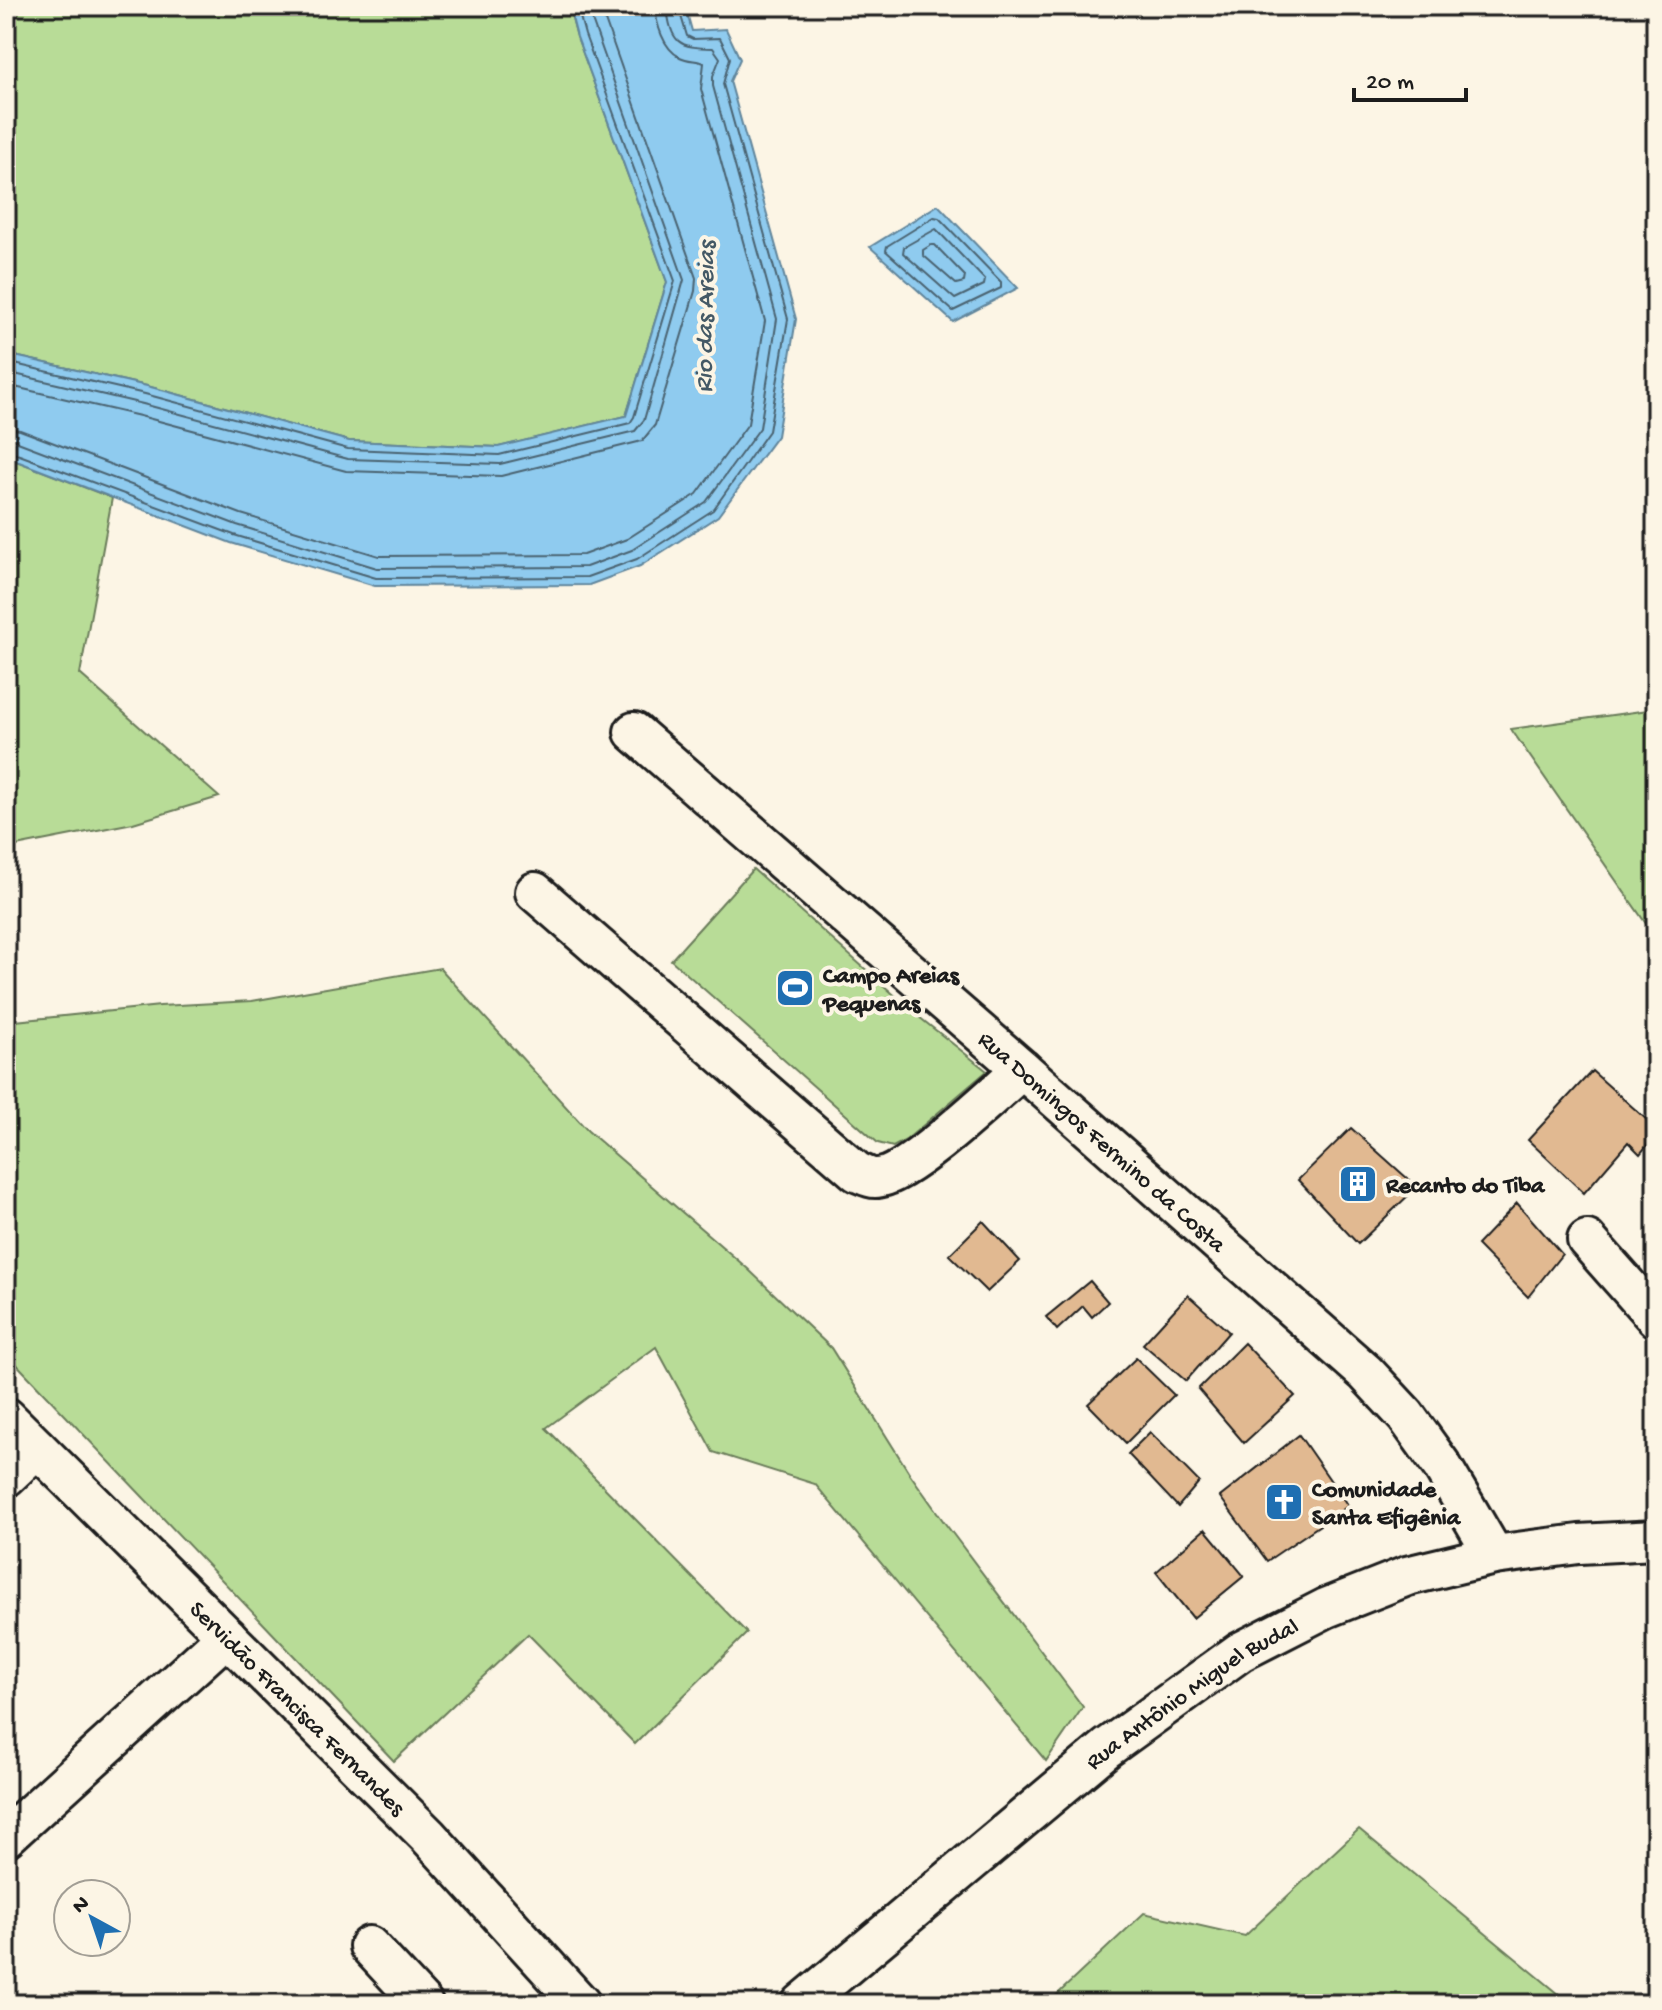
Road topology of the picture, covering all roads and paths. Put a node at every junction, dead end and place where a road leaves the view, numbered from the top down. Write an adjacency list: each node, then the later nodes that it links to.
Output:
1 (634, 732): 3 (street, Rua Domingos Fermino da Costa)
2 (535, 892): 3 (street)
3 (1022, 1069): 10 (street, Rua Domingos Fermino da Costa)
4 (1587, 1240): 5 (street)
5 (1656, 1318)
6 (6, 1417): 7 (street, Servidão Francisca Fernandes)
7 (37, 1448): 8 (street); 11 (street, Servidão Francisca Fernandes)
8 (6, 1477)
9 (1656, 1540): 10 (street, Rua Antônio Miguel Budal)
10 (1494, 1555): 16 (street, Rua Antônio Miguel Budal)
11 (227, 1636): 12 (street); 15 (street, Servidão Francisca Fernandes)
12 (6, 1837)
13 (369, 1946): 14 (street)
14 (423, 2004)
15 (581, 2004)
16 (801, 2004)

